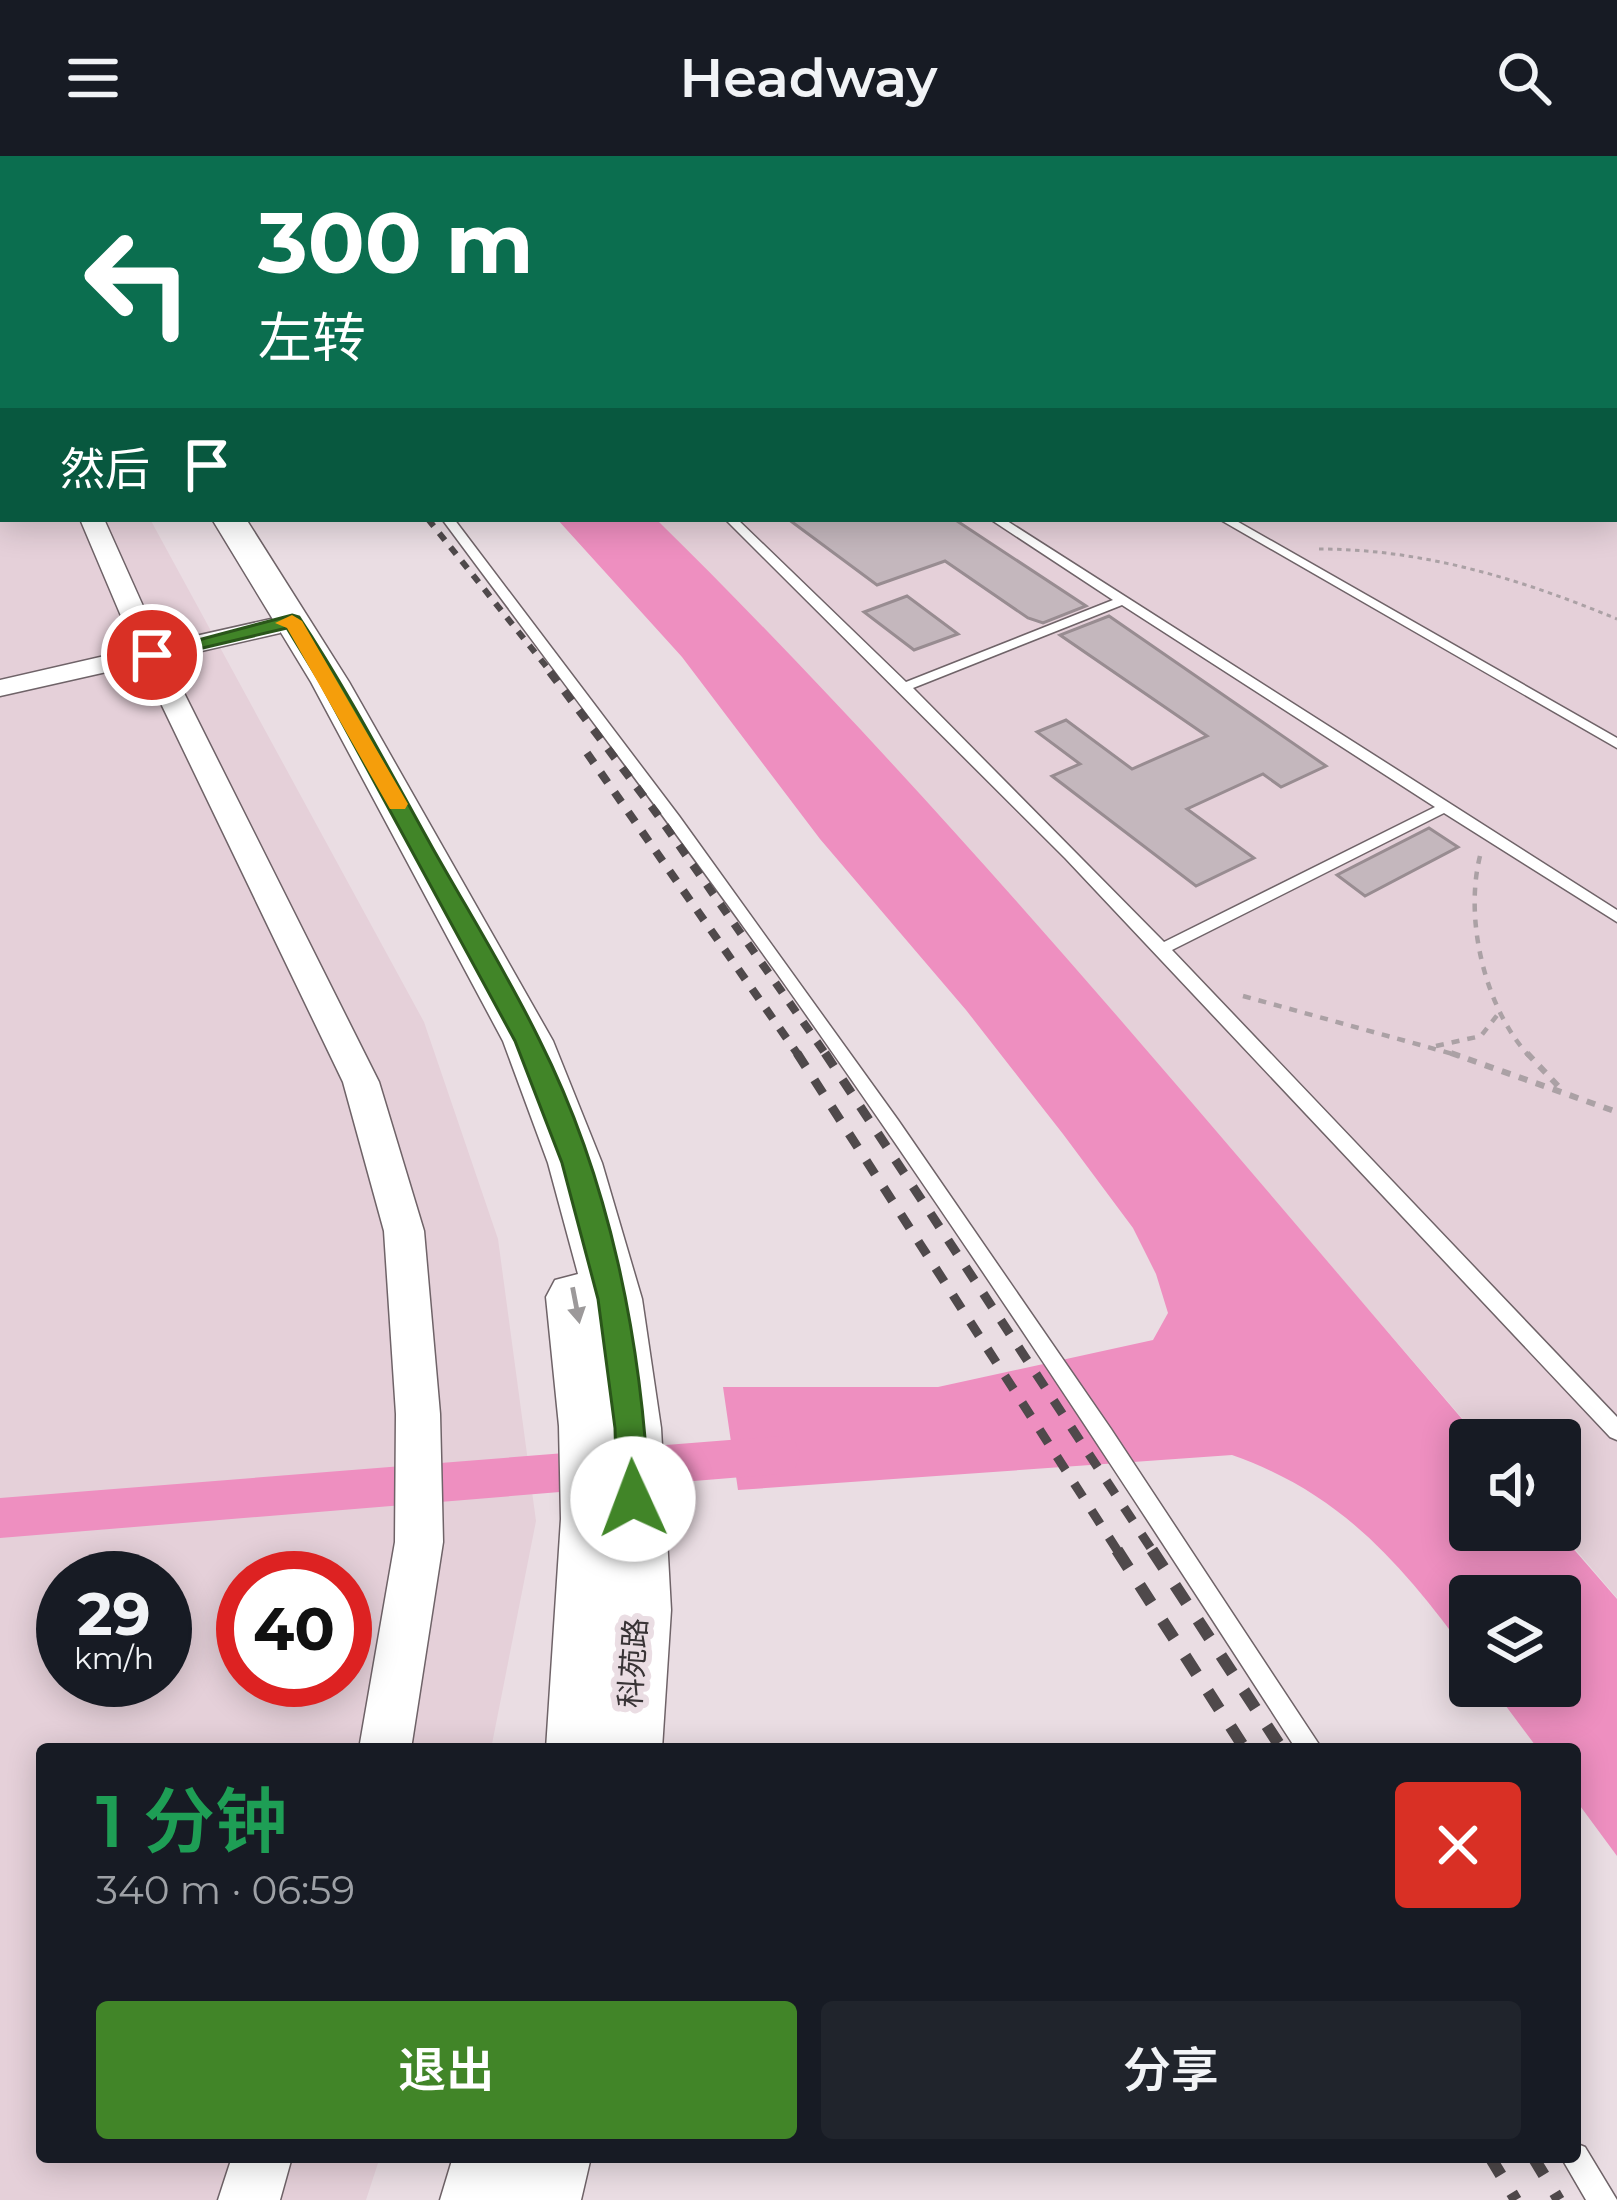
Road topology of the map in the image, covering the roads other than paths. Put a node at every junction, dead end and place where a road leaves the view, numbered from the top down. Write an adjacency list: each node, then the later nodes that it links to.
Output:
1 (93, 522): 10 (street)
2 (208, 522): 9 (street, 科苑路)
3 (231, 522): 9 (street, 科苑路)
4 (450, 522): 22 (lane)
5 (734, 522): 11 (lane)
6 (1002, 522): 8 (lane)
7 (1230, 522): 13 (lane)
8 (1123, 600): 11 (lane); 14 (lane)
9 (282, 624): 10 (street); 18 (street, 科苑路)
10 (152, 655): 12 (street); 19 (street)
11 (907, 686): 16 (lane)
12 (0, 688)
13 (1617, 744)
14 (1444, 807): 15 (lane); 16 (lane)
15 (1617, 917)
16 (1164, 948): 17 (lane)
17 (1617, 1431)
18 (614, 1536): 20 (street, 科苑路); 21 (street, 科苑路)
19 (387, 1743)
20 (583, 1743)
21 (626, 1743)
22 (1306, 1743)
23 (260, 2163): 27 (street)
24 (493, 2163): 28 (street)
25 (547, 2163): 29 (street)
26 (1579, 2163): 30 (lane)
27 (249, 2200)
28 (483, 2200)
29 (538, 2200)
30 (1603, 2200)

